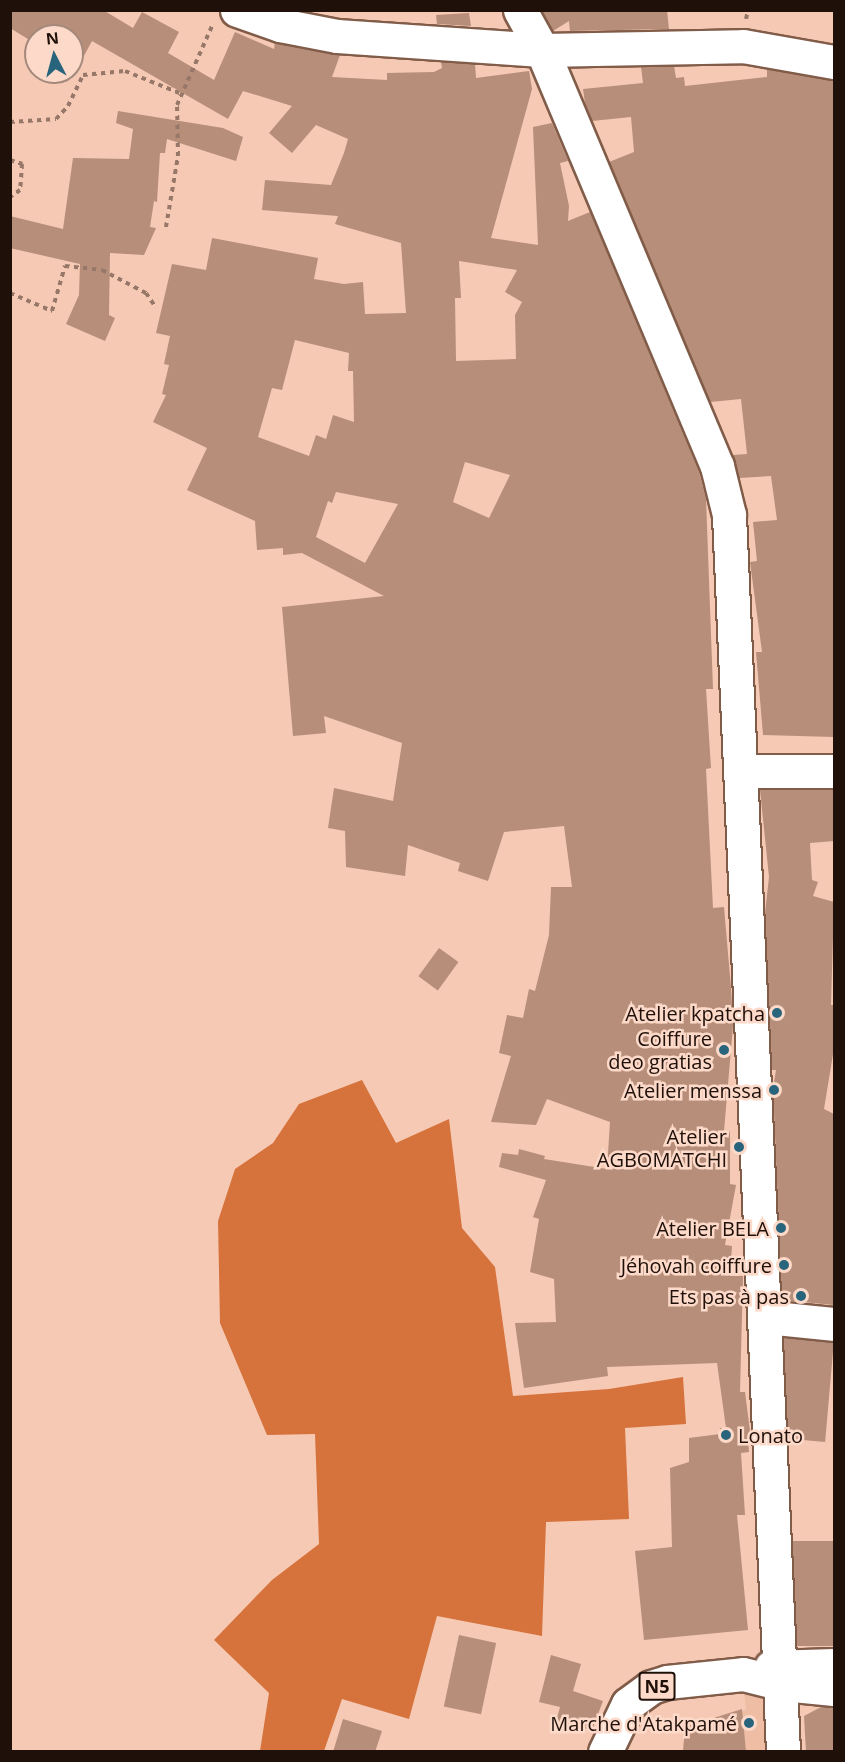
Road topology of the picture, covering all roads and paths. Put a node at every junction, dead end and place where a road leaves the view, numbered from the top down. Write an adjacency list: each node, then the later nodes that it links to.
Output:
1 (520, 10): 3 (street)
2 (226, 15): 3 (street); 5 (path)
3 (542, 50): 4 (street); 12 (street)
4 (834, 62)
5 (182, 94): 6 (path); 9 (path)
6 (10, 122)
7 (10, 160): 8 (path)
8 (10, 197)
9 (166, 227)
10 (10, 293): 11 (path)
11 (156, 308)
12 (741, 771): 13 (street); 14 (street)
13 (834, 771)
14 (765, 1317): 15 (street); 17 (street)
15 (834, 1324)
16 (834, 1665): 17 (street, N5)
17 (782, 1674): 18 (street, N5); 19 (street, N5); 20 (street)
18 (834, 1689)
19 (605, 1752)
20 (783, 1752)

